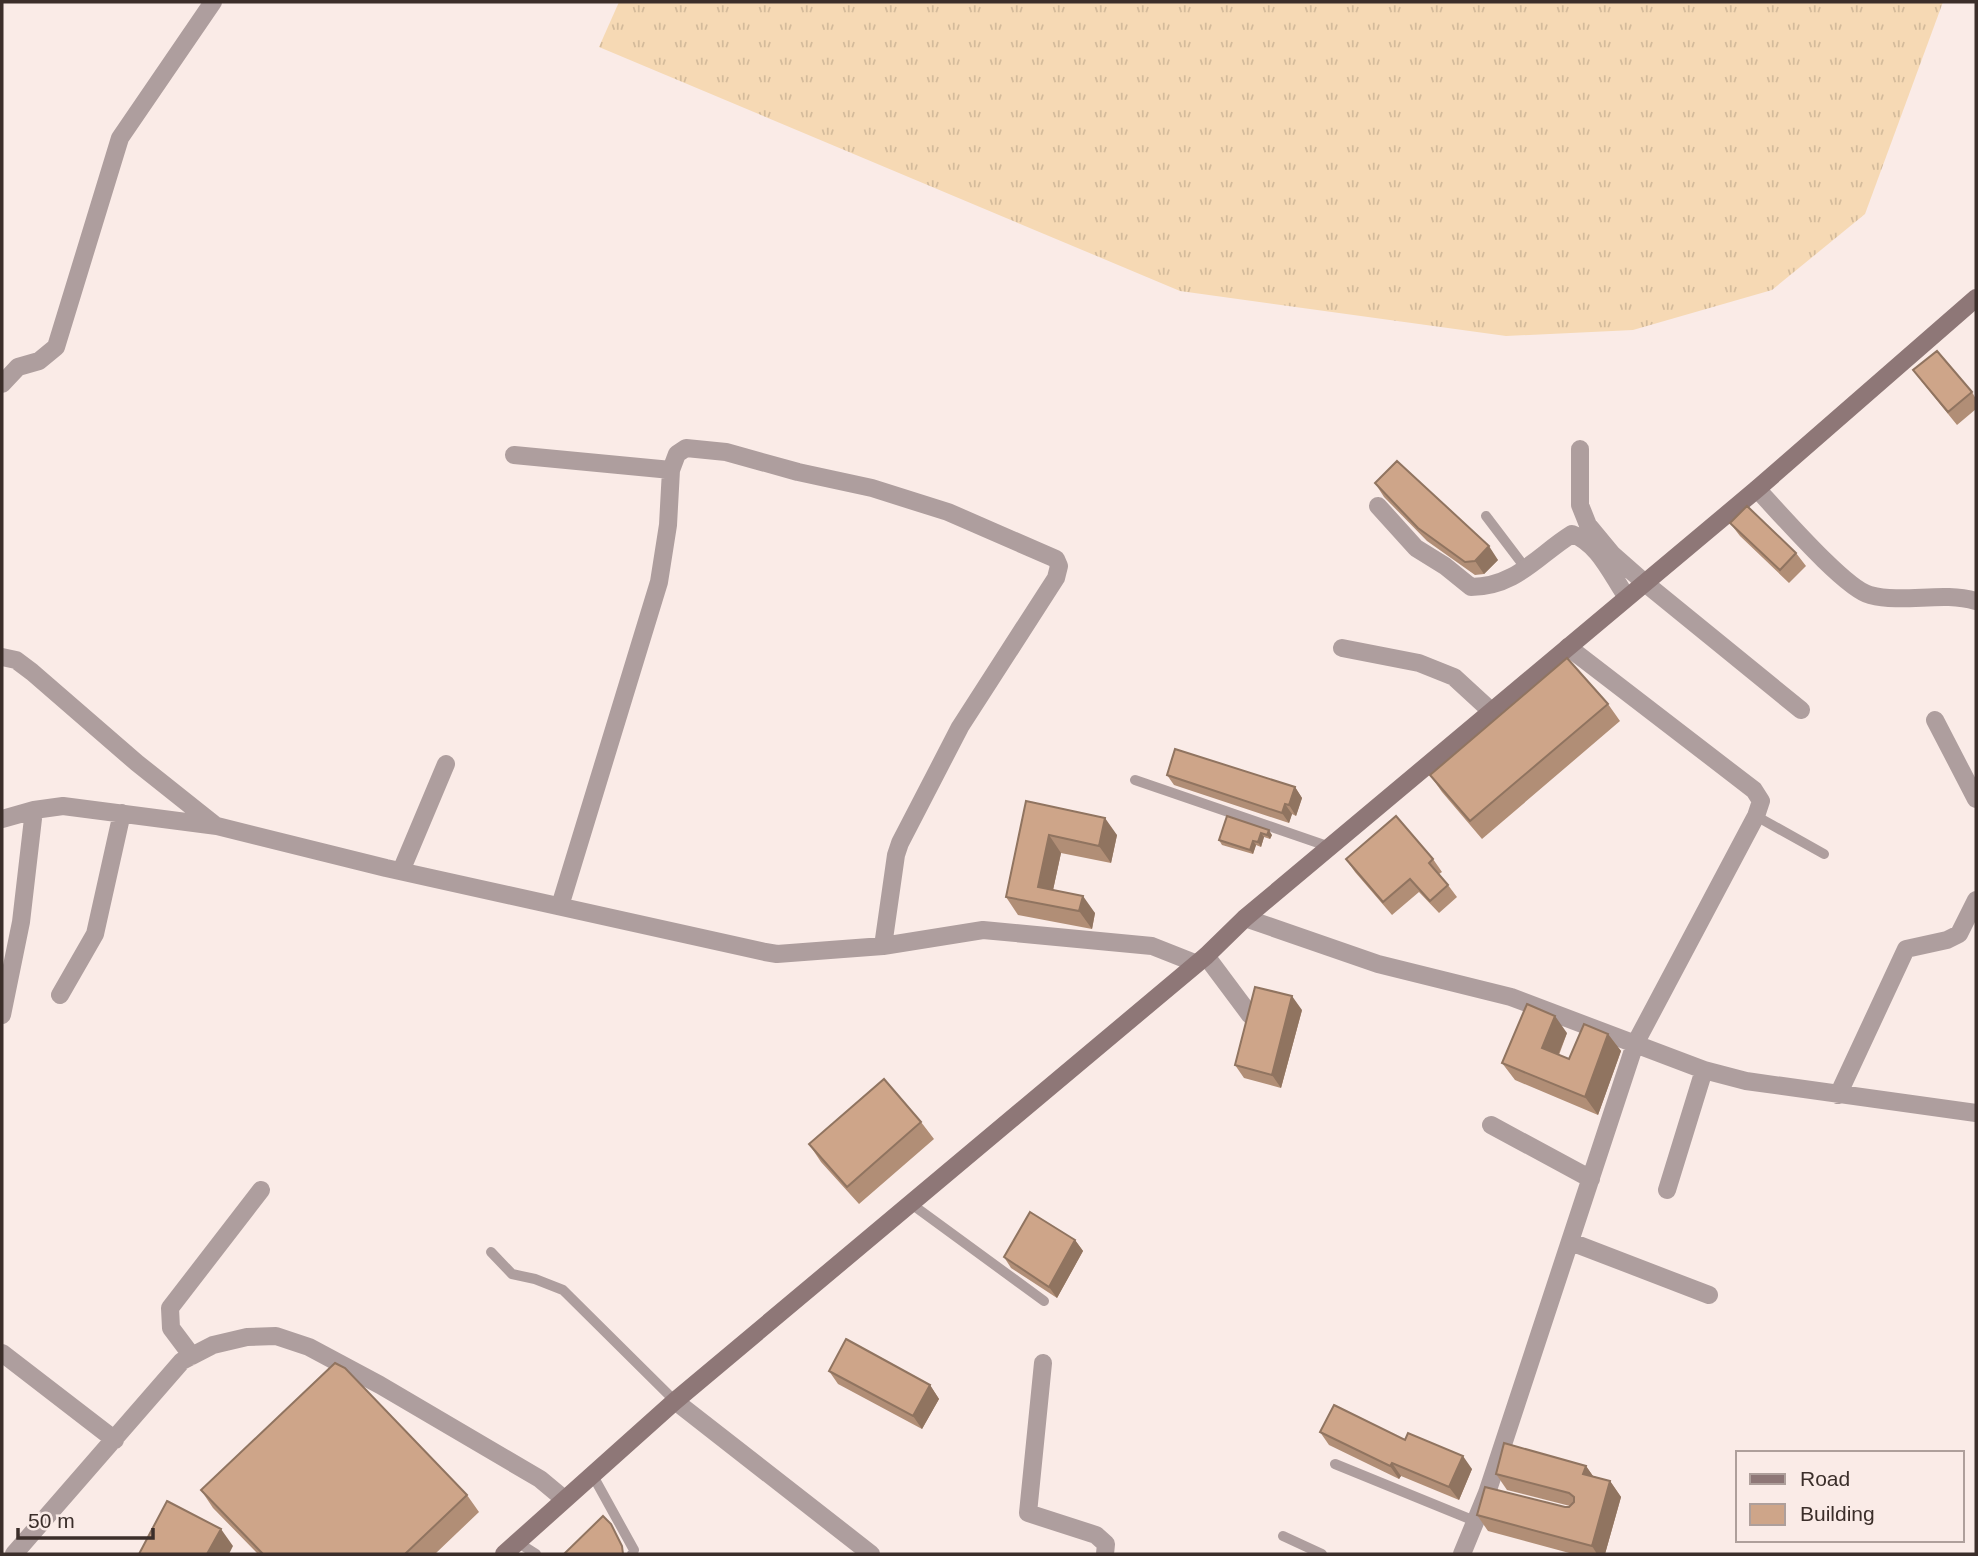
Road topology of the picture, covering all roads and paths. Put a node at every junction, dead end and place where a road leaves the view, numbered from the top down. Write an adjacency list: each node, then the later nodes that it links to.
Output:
1 (212, 2): 3 (street)
2 (1976, 298): 7 (street)
3 (2, 384)
4 (1580, 449): 11 (street)
5 (513, 455): 6 (street)
6 (671, 470): 32 (street); 34 (street)
7 (1757, 489): 11 (street); 13 (street)
8 (1378, 506): 10 (street)
9 (1486, 516): 10 (lane)
10 (1527, 570): 12 (street)
11 (1645, 583): 12 (street); 17 (street)
12 (1626, 596): 14 (street)
13 (1976, 601)
14 (1568, 647): 18 (street); 25 (street)
15 (1342, 648): 18 (street)
16 (2, 657): 27 (street)
17 (1801, 710)
18 (1491, 711): 28 (street)
19 (1935, 720): 22 (street)
20 (446, 764): 30 (street)
21 (1135, 780): 28 (lane)
22 (1976, 799)
23 (34, 810): 24 (street); 26 (street); 37 (street)
24 (122, 813): 27 (street); 36 (street)
25 (1756, 816): 29 (lane); 39 (street)
26 (2, 819)
27 (217, 826): 30 (street)
28 (1330, 847): 33 (street)
29 (1824, 854)
30 (401, 871): 32 (street)
31 (1976, 900): 41 (street)
32 (560, 906): 34 (street)
33 (1245, 918): 35 (street); 39 (street)
34 (883, 946): 35 (street)
35 (1200, 959): 38 (street); 47 (street)
36 (60, 995)
37 (2, 1015)
38 (1250, 1015)
39 (1635, 1044): 40 (street); 44 (street)
40 (1704, 1070): 41 (street); 46 (street)
41 (1839, 1095): 42 (street)
42 (1976, 1113)
43 (1491, 1125): 44 (street)
44 (1591, 1179): 48 (street)
45 (261, 1190): 53 (street)
46 (1667, 1190)
47 (910, 1203): 51 (lane); 55 (street)
48 (1572, 1242): 50 (street); 60 (street)
49 (491, 1252): 55 (lane)
50 (1709, 1295)
51 (1044, 1301)
52 (2, 1353): 56 (street)
53 (192, 1356): 56 (street); 59 (street)
54 (1043, 1363): 67 (street)
55 (675, 1401): 58 (street); 66 (street)
56 (115, 1440): 63 (street)
57 (1335, 1464): 60 (lane)
58 (592, 1474): 59 (street); 65 (lane)
59 (564, 1499): 62 (street)
60 (1477, 1522): 69 (street)
61 (1283, 1536): 68 (lane)
62 (510, 1548): 64 (lane)
63 (14, 1554)
64 (536, 1554)
65 (632, 1554)
66 (871, 1554)
67 (1105, 1554)
68 (1322, 1554)
69 (1462, 1554)

